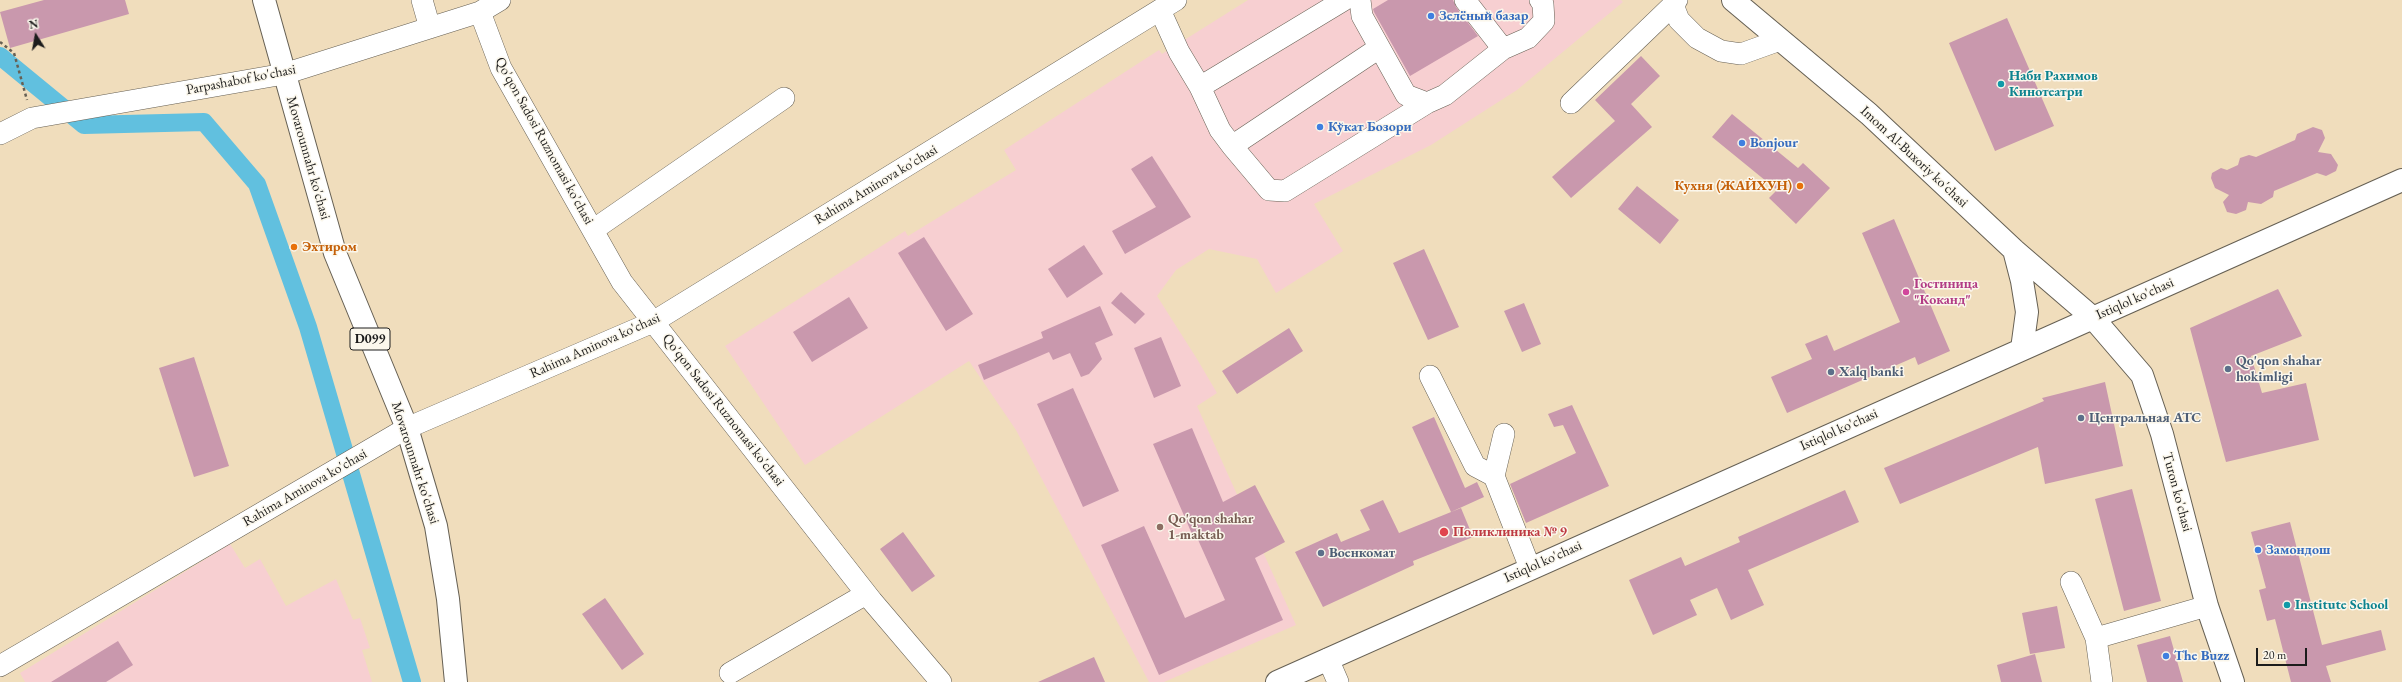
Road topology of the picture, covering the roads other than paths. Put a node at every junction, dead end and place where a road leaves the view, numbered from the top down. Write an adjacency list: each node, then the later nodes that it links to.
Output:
1 (264, 0): 16 (main road, Movarounnahr ko'chasi / D099)
2 (422, 0): 12 (street)
3 (500, 0): 11 (street, Parpashabof ko'chasi)
4 (1344, 0): 17 (street)
5 (1360, 0): 14 (street)
6 (1465, 0): 15 (street)
7 (1540, 0): 15 (street)
8 (1733, 0): 13 (main road, Imom Al-Buxoriy ko'chasi)
9 (1675, 3): 13 (street); 20 (street)
10 (1168, 5): 17 (street); 27 (street, Rahima Aminova ko'chasi)
11 (480, 12): 12 (street, Parpashabof ko'chasi); 24 (street, Qo'qon Sadosi Ruznomasi ko'chasi)
12 (430, 28): 16 (street, Parpashabof ko'chasi)
13 (1780, 40): 25 (main road, Imom Al-Buxoriy ko'chasi)
14 (1379, 48): 19 (street); 22 (street)
15 (1503, 49): 19 (street)
16 (284, 74): 21 (street, Parpashabof ko'chasi); 30 (main road, Movarounnahr ko'chasi / D099)
17 (1200, 87): 22 (street)
18 (784, 98): 24 (street)
19 (1427, 103): 22 (street)
20 (1571, 103)
21 (0, 134)
22 (1232, 146)
23 (2402, 180): 26 (main road, Istiqlol ko'chasi)
24 (593, 230): 27 (street, Qo'qon Sadosi Ruznomasi ko'chasi)
25 (2014, 250): 26 (main road, Imom Al-Buxoriy ko'chasi); 28 (main road)
26 (2093, 318): 28 (main road, Istiqlol ko'chasi); 36 (main road, Turon ko'chasi)
27 (653, 322): 30 (street, Rahima Aminova ko'chasi); 35 (street, Qo'qon Sadosi Ruznomasi ko'chasi)
28 (2022, 349): 33 (main road, Istiqlol ko'chasi)
29 (1430, 376): 32 (street)
30 (407, 428): 39 (street, Rahima Aminova ko'chasi); 41 (main road, Movarounnahr ko'chasi / D099)
31 (1504, 434): 32 (street)
32 (1494, 476): 33 (street)
33 (1530, 568): 38 (main road, Istiqlol ko'chasi)
34 (2071, 582): 37 (street)
35 (866, 594): 40 (street); 42 (street, Qo'qon Sadosi Ruznomasi ko'chasi)
36 (2207, 606): 37 (street); 46 (main road, Turon ko'chasi)
37 (2096, 638): 45 (street)
38 (1328, 659): 43 (main road, Istiqlol ko'chasi); 44 (street)
39 (0, 666)
40 (730, 673)
41 (456, 682)
42 (941, 682)
43 (1277, 682)
44 (1338, 682)
45 (2102, 682)
46 (2233, 682)

